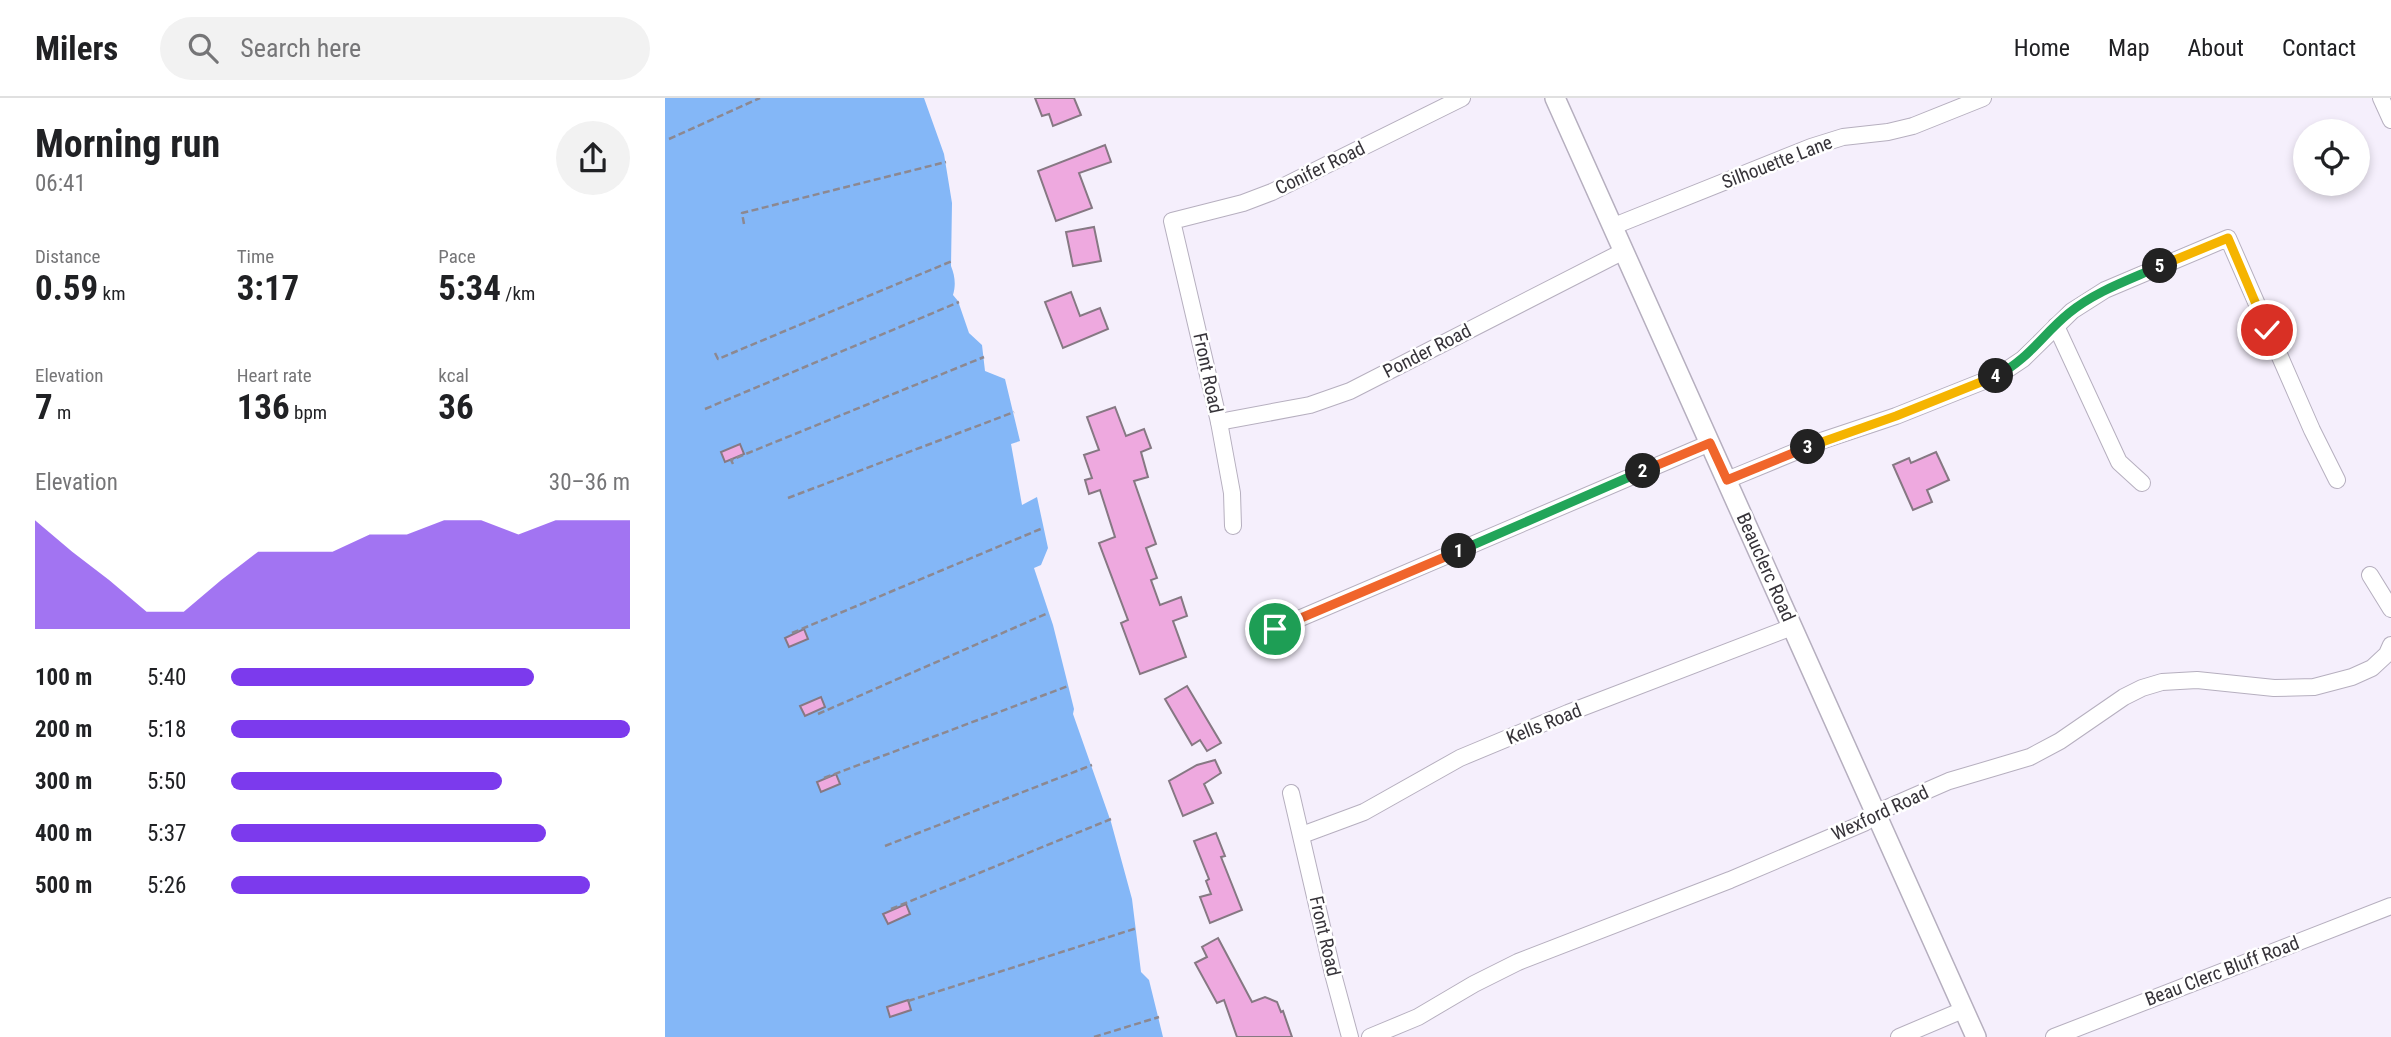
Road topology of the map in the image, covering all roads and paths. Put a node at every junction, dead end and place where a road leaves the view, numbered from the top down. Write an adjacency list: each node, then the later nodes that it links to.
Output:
1 (760, 98): 7 (path)
2 (1462, 98): 9 (street, Conifer Road)
3 (1555, 98): 11 (street, Beauclerc Road)
4 (1983, 98): 11 (street, Silhouette Lane)
5 (2381, 98): 6 (street)
6 (2391, 120)
7 (669, 139)
8 (946, 162): 10 (path)
9 (1172, 221): 20 (street, Front Road)
10 (744, 224)
11 (1614, 226): 12 (street, Beauclerc Road)
12 (1625, 251): 20 (street, Ponder Road); 21 (street, Beauclerc Road)
13 (952, 261): 16 (path)
14 (959, 302): 18 (path)
15 (2056, 326): 23 (street); 24 (street); 25 (street)
16 (715, 354)
17 (984, 356): 22 (path)
18 (705, 409)
19 (1014, 412): 26 (path)
20 (1219, 422): 27 (street, Front Road)
21 (1710, 443): 23 (street, Beauclerc Road); 33 (street)
22 (733, 464)
23 (1727, 480): 32 (street, Beauclerc Road)
24 (2337, 480)
25 (2142, 484)
26 (788, 498)
27 (1233, 526)
28 (1043, 528): 34 (path)
29 (2370, 575): 30 (street)
30 (2391, 610)
31 (1048, 613): 37 (path)
32 (1793, 627): 41 (street, Beauclerc Road); 43 (street, Kells Road)
33 (1275, 629)
34 (792, 634)
35 (2391, 645): 41 (street, Wexford Road)
36 (1068, 686): 39 (path)
37 (818, 714)
38 (1093, 765): 44 (path)
39 (824, 778)
40 (1291, 793): 43 (street, Front Road)
41 (1877, 814): 49 (street, Beauclerc Road); 53 (street, Wexford Road)
42 (1111, 819): 46 (path)
43 (1302, 835): 52 (street, Front Road)
44 (885, 846)
45 (2391, 906): 56 (street, Beau Clerc Bluff Road)
46 (891, 909)
47 (1137, 928): 48 (path)
48 (908, 1001)
49 (1963, 1010): 54 (street); 55 (street, Beauclerc Road)
50 (1159, 1017): 51 (path)
51 (1094, 1037)
52 (1350, 1037)
53 (1370, 1037)
54 (1899, 1037)
55 (1976, 1037)
56 (2054, 1037)

